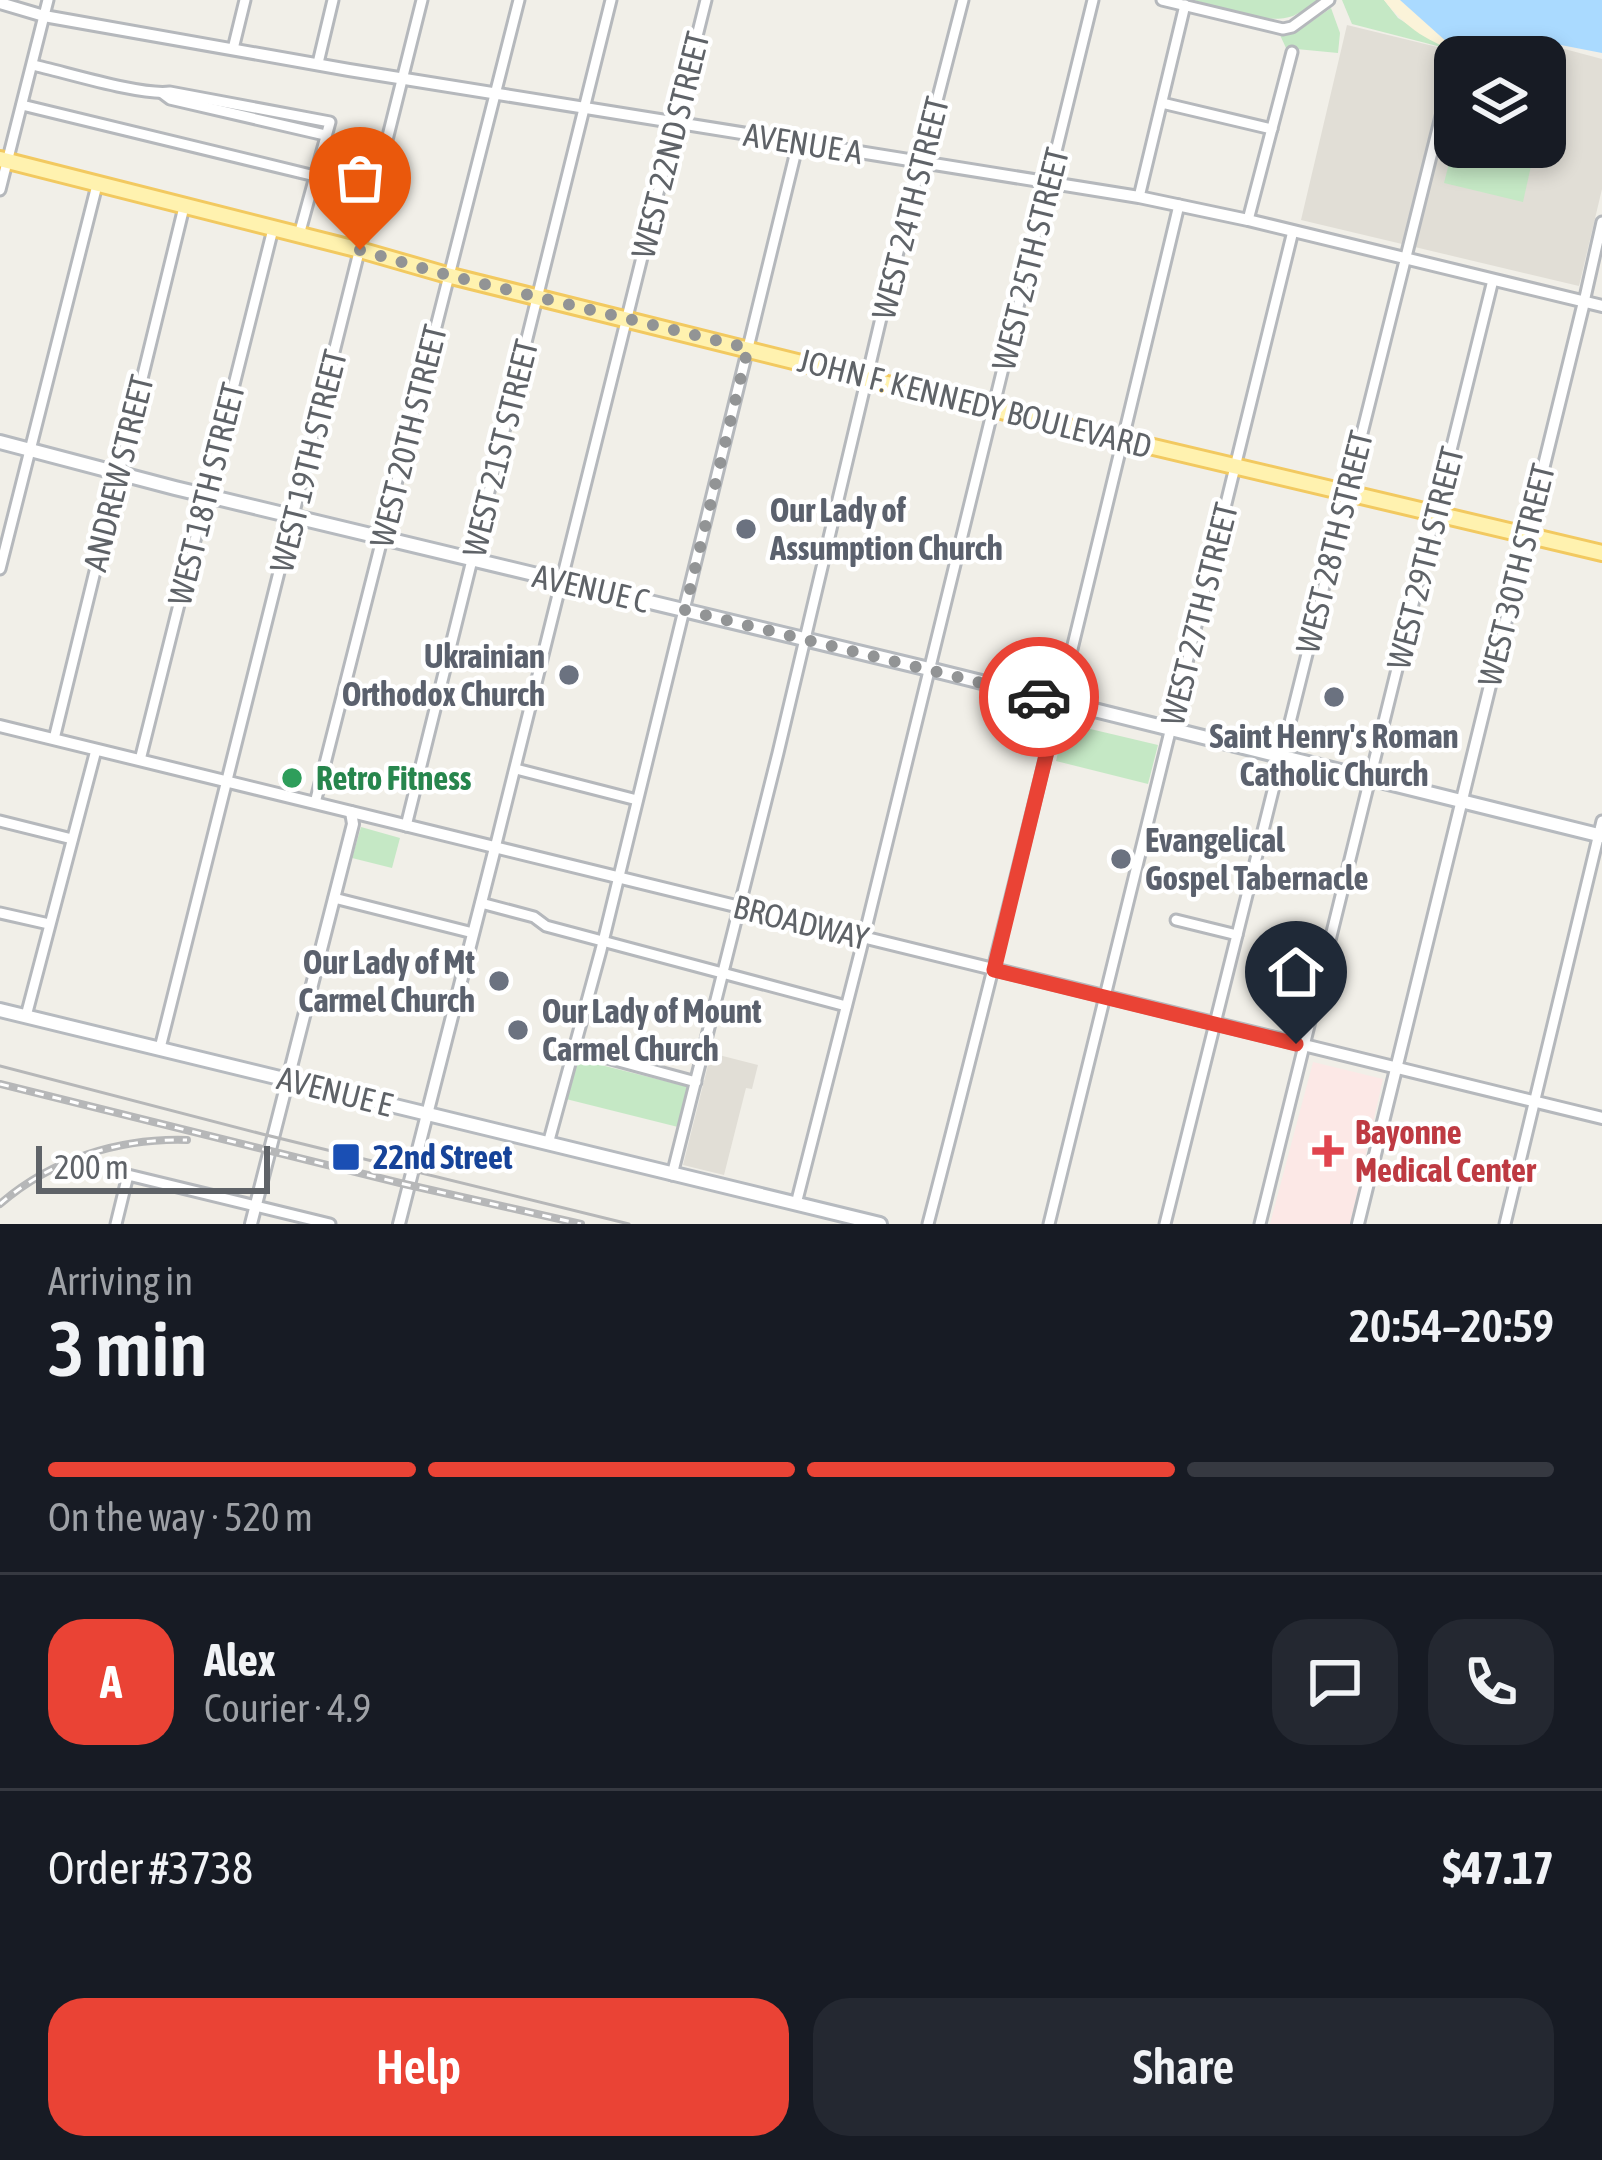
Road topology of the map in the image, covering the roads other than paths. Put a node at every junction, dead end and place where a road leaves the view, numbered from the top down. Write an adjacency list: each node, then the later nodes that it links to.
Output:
1 (49, 0): 14 (street)
2 (245, 0): 15 (street)
3 (333, 0): 17 (street)
4 (422, 0): 19 (street, WEST 19TH STREET)
5 (519, 0): 21 (street, WEST 20TH STREET)
6 (611, 0): 24 (street, WEST 21ST STREET)
7 (706, 0): 25 (street, WEST 22ND STREET)
8 (963, 0): 31 (street, WEST 24TH STREET)
9 (1093, 0): 33 (street, WEST 25TH STREET)
10 (1162, 0): 13 (street)
11 (1329, 0): 13 (street)
12 (0, 3): 14 (street, AVENUE A)
13 (1184, 5): 22 (street)
14 (44, 16): 15 (street, AVENUE A); 18 (street)
15 (233, 49): 17 (street, AVENUE A)
16 (1292, 52): 26 (street)
17 (318, 63): 19 (street, AVENUE A)
18 (33, 65): 20 (street); 23 (street)
19 (404, 78): 21 (street, AVENUE A); 44 (street, WEST 19TH STREET)
20 (162, 93): 27 (street); 27 (street)
21 (494, 93): 24 (street, AVENUE A); 46 (street, WEST 20TH STREET)
22 (1162, 103): 26 (street); 36 (street)
23 (22, 105): 30 (street); 32 (street)
24 (585, 107): 25 (street, AVENUE A); 48 (street, WEST 21ST STREET)
25 (674, 124): 28 (street, AVENUE A); 51 (street, WEST 22ND STREET)
26 (1272, 129): 39 (street)
27 (326, 136): 32 (street)
28 (799, 143): 31 (street, AVENUE A); 52 (street)
29 (1434, 148): 45 (street, WEST 28TH STREET)
30 (4, 160): 34 (main road, JOHN F. KENNEDY BOULEVARD); 35 (street)
31 (921, 164): 33 (street, AVENUE A); 53 (street, WEST 24TH STREET)
32 (315, 176): 43 (street)
33 (1048, 184): 36 (street, AVENUE A); 54 (street, WEST 25TH STREET)
34 (98, 185): 38 (main road, JOHN F. KENNEDY BOULEVARD); 57 (street)
35 (0, 190)
36 (1138, 197): 37 (street, AVENUE A)
37 (1179, 206): 39 (street, AVENUE A); 55 (street)
38 (184, 207): 41 (main road, JOHN F. KENNEDY BOULEVARD); 59 (street, ANDREW STREET)
39 (1248, 220): 42 (street, AVENUE A)
40 (1602, 222): 49 (street, WEST 30TH STREET)
41 (273, 229): 43 (main road, JOHN F. KENNEDY BOULEVARD); 61 (street, WEST 18TH STREET)
42 (1294, 231): 45 (street, AVENUE A); 58 (street, WEST 27TH STREET)
43 (299, 235): 44 (main road, JOHN F. KENNEDY BOULEVARD)
44 (360, 250): 46 (main road, JOHN F. KENNEDY BOULEVARD); 63 (street, WEST 19TH STREET)
45 (1405, 259): 47 (street, AVENUE A); 60 (street, WEST 28TH STREET)
46 (447, 275): 48 (main road, JOHN F. KENNEDY BOULEVARD); 65 (street, WEST 20TH STREET)
47 (1493, 280): 49 (street, AVENUE A); 62 (street, WEST 29TH STREET)
48 (537, 295): 51 (main road, JOHN F. KENNEDY BOULEVARD); 67 (street, WEST 21ST STREET)
49 (1584, 302): 50 (street, AVENUE A); 64 (street, WEST 30TH STREET)
50 (1602, 306)
51 (627, 317): 52 (main road, JOHN F. KENNEDY BOULEVARD); 69 (street, WEST 22ND STREET)
52 (748, 348): 53 (main road, JOHN F. KENNEDY BOULEVARD); 70 (street)
53 (866, 379): 54 (main road, JOHN F. KENNEDY BOULEVARD); 71 (street, WEST 24TH STREET)
54 (993, 408): 55 (main road, JOHN F. KENNEDY BOULEVARD); 72 (street, WEST 25TH STREET)
55 (1125, 439): 58 (main road, JOHN F. KENNEDY BOULEVARD); 73 (street)
56 (0, 442): 57 (main road, AVENUE C)
57 (29, 450): 59 (main road, AVENUE C); 68 (street)
58 (1236, 466): 60 (main road, JOHN F. KENNEDY BOULEVARD); 75 (street, WEST 27TH STREET)
59 (117, 472): 61 (main road, AVENUE C); 76 (street, ANDREW STREET)
60 (1346, 492): 62 (main road, JOHN F. KENNEDY BOULEVARD); 78 (street, WEST 28TH STREET)
61 (206, 495): 63 (main road, AVENUE C); 79 (street, WEST 18TH STREET)
62 (1436, 514): 64 (main road, JOHN F. KENNEDY BOULEVARD); 81 (street, WEST 29TH STREET)
63 (295, 515): 65 (main road, AVENUE C); 82 (street, WEST 19TH STREET)
64 (1526, 535): 66 (main road, JOHN F. KENNEDY BOULEVARD); 84 (street, WEST 30TH STREET)
65 (384, 537): 67 (main road, AVENUE C); 85 (street, WEST 20TH STREET)
66 (1602, 553)
67 (473, 558): 69 (main road, AVENUE C); 88 (street, WEST 21ST STREET)
68 (0, 569)
69 (560, 582): 70 (main road, AVENUE C); 80 (street, WEST 22ND STREET)
70 (685, 610): 71 (main road, AVENUE C); 83 (street)
71 (805, 640): 72 (main road, AVENUE C); 95 (street, WEST 24TH STREET)
72 (929, 670): 73 (main road, AVENUE C); 101 (street, WEST 25TH STREET)
73 (1059, 702): 75 (main road, AVENUE C); 103 (street)
74 (0, 726): 76 (street, BROADWAY)
75 (1171, 730): 78 (main road, AVENUE C); 105 (street, WEST 27TH STREET)
76 (54, 739): 77 (street, BROADWAY)
77 (96, 750): 79 (street, BROADWAY); 90 (street)
78 (1281, 757): 81 (main road, AVENUE C); 100 (street, WEST 28TH STREET)
79 (140, 760): 82 (street, BROADWAY)
80 (516, 769): 83 (street); 91 (street, WEST 22ND STREET)
81 (1371, 778): 84 (main road, AVENUE C); 110 (street, WEST 29TH STREET)
82 (229, 782): 85 (street, BROADWAY); 111 (street, WEST 19TH STREET)
83 (637, 800): 92 (street)
84 (1461, 802): 89 (main road, AVENUE C); 113 (street, WEST 30TH STREET)
85 (315, 803): 86 (street, BROADWAY)
86 (351, 812): 88 (street, BROADWAY); 93 (street)
87 (0, 821): 90 (street)
88 (406, 826): 91 (street, BROADWAY)
89 (1601, 831): 116 (street)
90 (73, 839): 98 (street)
91 (495, 848): 92 (street, BROADWAY); 94 (street)
92 (618, 878): 95 (street, BROADWAY); 102 (street)
93 (334, 898): 99 (street); 114 (street)
94 (482, 903): 99 (street); 102 (street)
95 (739, 907): 101 (street, BROADWAY); 104 (street, WEST 24TH STREET)
96 (0, 913): 98 (street)
97 (1176, 920): 100 (street)
98 (49, 924): 108 (street)
99 (473, 933): 117 (street)
100 (1237, 935): 109 (street, WEST 28TH STREET)
101 (863, 938): 103 (street, BROADWAY); 106 (street, WEST 25TH STREET)
102 (603, 940): 104 (street); 112 (street)
103 (994, 970): 105 (street, BROADWAY); 128 (street)
104 (722, 974): 106 (street); 115 (street, WEST 24TH STREET)
105 (1105, 997): 109 (street, BROADWAY); 129 (street, WEST 27TH STREET)
106 (846, 1006): 121 (street, WEST 25TH STREET)
107 (0, 1010): 108 (main road, AVENUE E)
108 (26, 1016): 111 (main road, AVENUE E)
109 (1215, 1025): 110 (street, BROADWAY); 130 (street, WEST 28TH STREET)
110 (1306, 1046): 113 (street, BROADWAY); 131 (street, WEST 29TH STREET)
111 (160, 1048): 114 (main road, AVENUE E)
112 (574, 1049): 115 (street); 119 (street)
113 (1396, 1068): 116 (street, BROADWAY); 132 (street, WEST 30TH STREET)
114 (288, 1080): 117 (main road, AVENUE E); 122 (street)
115 (696, 1082): 120 (street, WEST 24TH STREET)
116 (1533, 1102): 118 (street, BROADWAY); 133 (street)
117 (427, 1114): 119 (main road, AVENUE E); 126 (street)
118 (1602, 1118)
119 (548, 1144): 120 (main road, AVENUE E)
120 (673, 1175): 121 (main road, AVENUE E)
121 (796, 1204): 127 (main road, AVENUE E)
122 (255, 1205): 123 (street); 124 (street); 125 (street)
123 (116, 1224)
124 (250, 1224)
125 (330, 1224)
126 (399, 1224)
127 (880, 1224)
128 (928, 1224)
129 (1048, 1224)
130 (1165, 1224)
131 (1260, 1224)
132 (1358, 1224)
133 (1504, 1224)

